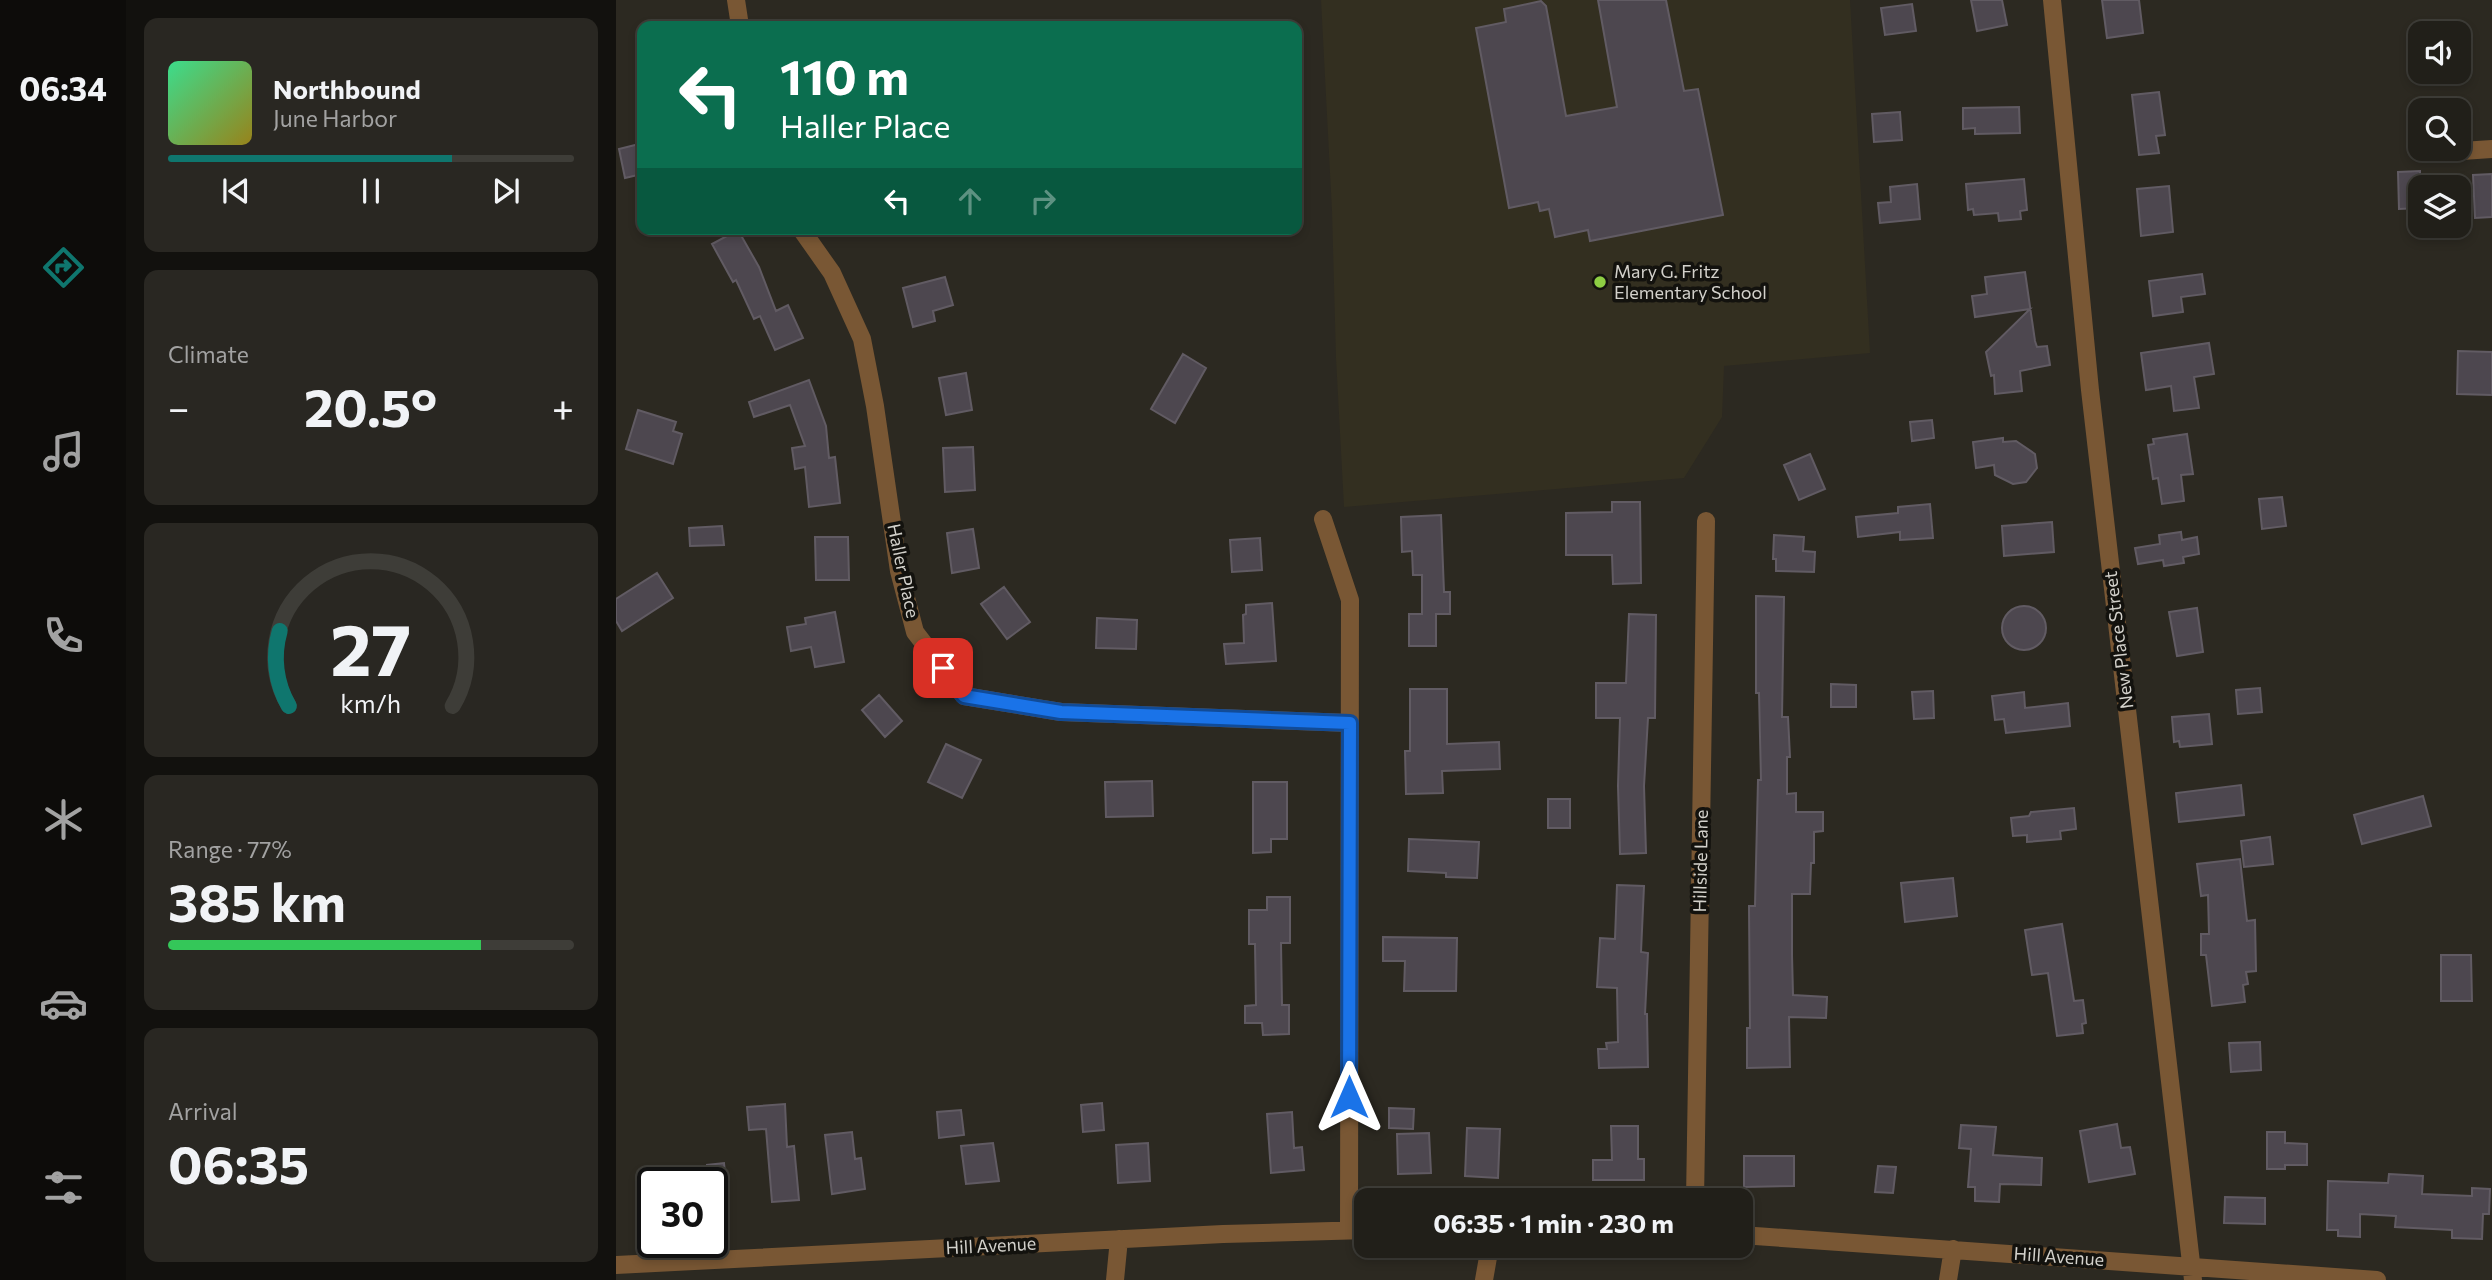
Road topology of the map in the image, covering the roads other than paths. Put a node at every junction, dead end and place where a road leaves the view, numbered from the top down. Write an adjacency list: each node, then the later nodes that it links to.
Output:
1 (736, 0): 3 (street)
2 (2052, 0): 18 (street, New Place Street)
3 (739, 21)
4 (2492, 149): 5 (street)
5 (2471, 150)
6 (805, 235): 9 (street, Haller Place)
7 (1323, 519): 9 (street)
8 (1706, 521): 11 (street, Hillside Lane)
9 (1350, 723): 10 (street)
10 (1357, 1188)
11 (1695, 1188)
12 (1354, 1230): 14 (street, Hill Avenue)
13 (1753, 1236): 15 (street, Hill Avenue)
14 (1119, 1240): 17 (street, Hill Avenue); 19 (street)
15 (1953, 1249): 18 (street, Hill Avenue); 21 (street)
16 (1488, 1258): 20 (street)
17 (616, 1265)
18 (2193, 1273): 22 (street, Hill Avenue)
19 (1115, 1280)
20 (1484, 1280)
21 (1948, 1280)
22 (2377, 1280)

